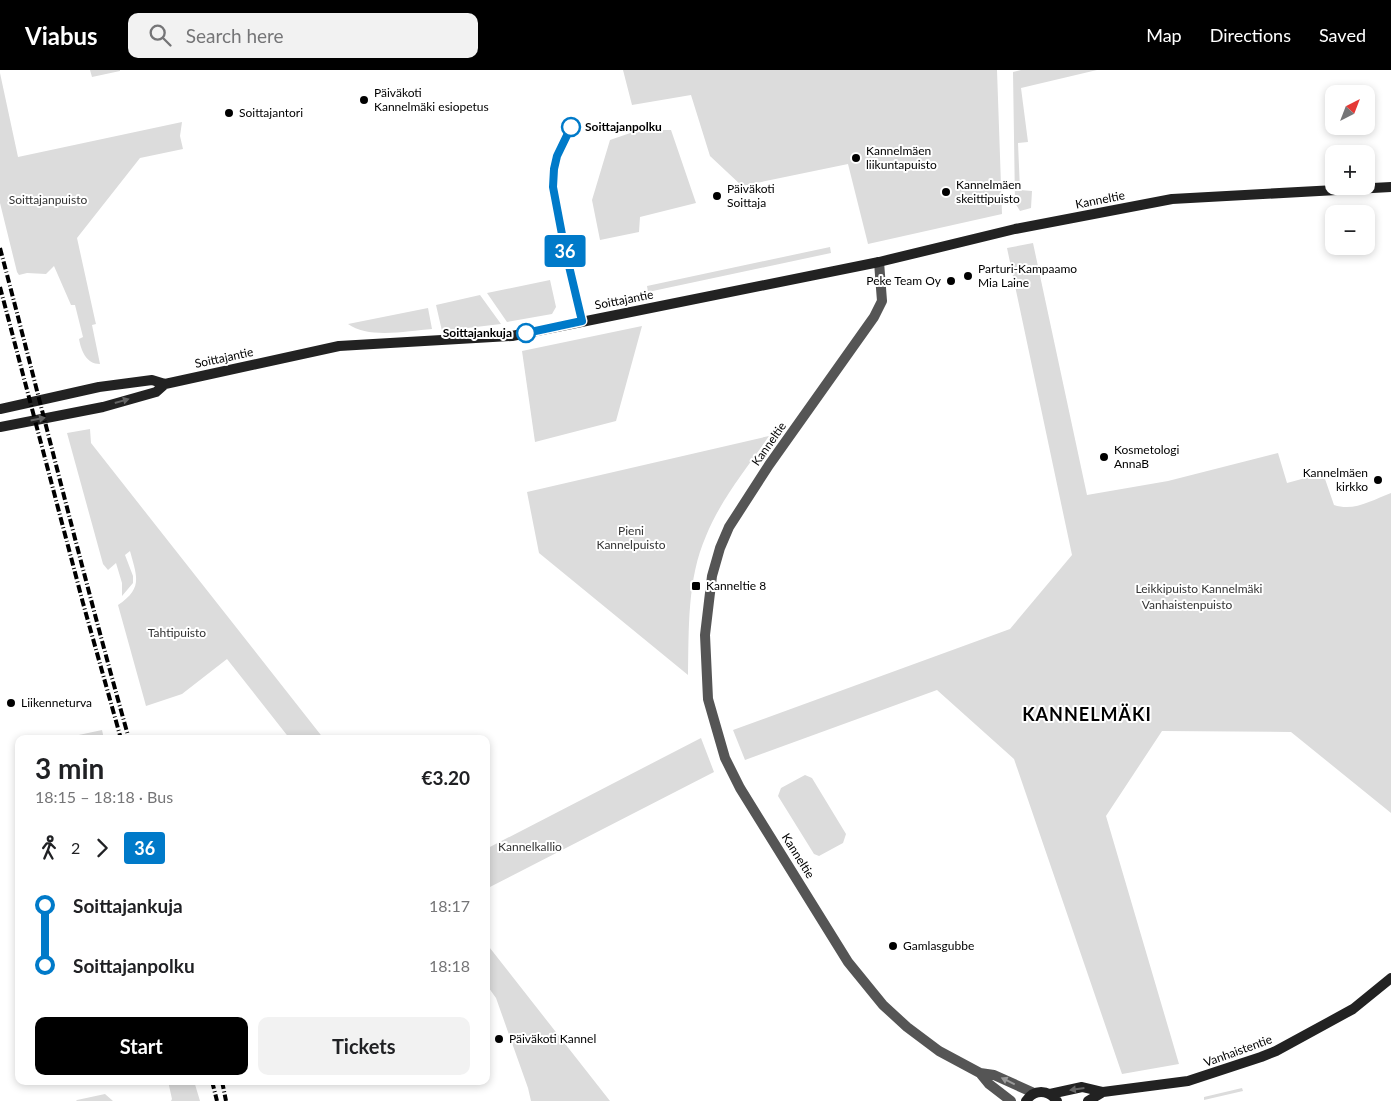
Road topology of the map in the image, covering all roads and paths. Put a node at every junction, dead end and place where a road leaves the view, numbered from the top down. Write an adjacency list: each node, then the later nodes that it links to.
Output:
1 (1391, 187): 2 (main road, Kanneltie)
2 (879, 262): 3 (main road, Soittajantie); 7 (street, Kanneltie)
3 (165, 384): 4 (main road, Soittajantie); 5 (main road, Soittajantie, one-way to 3)
4 (0, 409)
5 (0, 427)
6 (1391, 978): 8 (main road, Vanhaistentie)
7 (980, 1073): 9 (street, Kanneltie, one-way to 7); 11 (street, Kanneltie)
8 (1103, 1092): 10 (main road, Vanhaistentie, one-way to 10); 13 (main road, Vanhaistentie)
9 (1034, 1093): 10 (main road, Vanhaistentie); 12 (main road)
10 (1053, 1098)
11 (1012, 1101)
12 (1026, 1101)
13 (1088, 1101)

